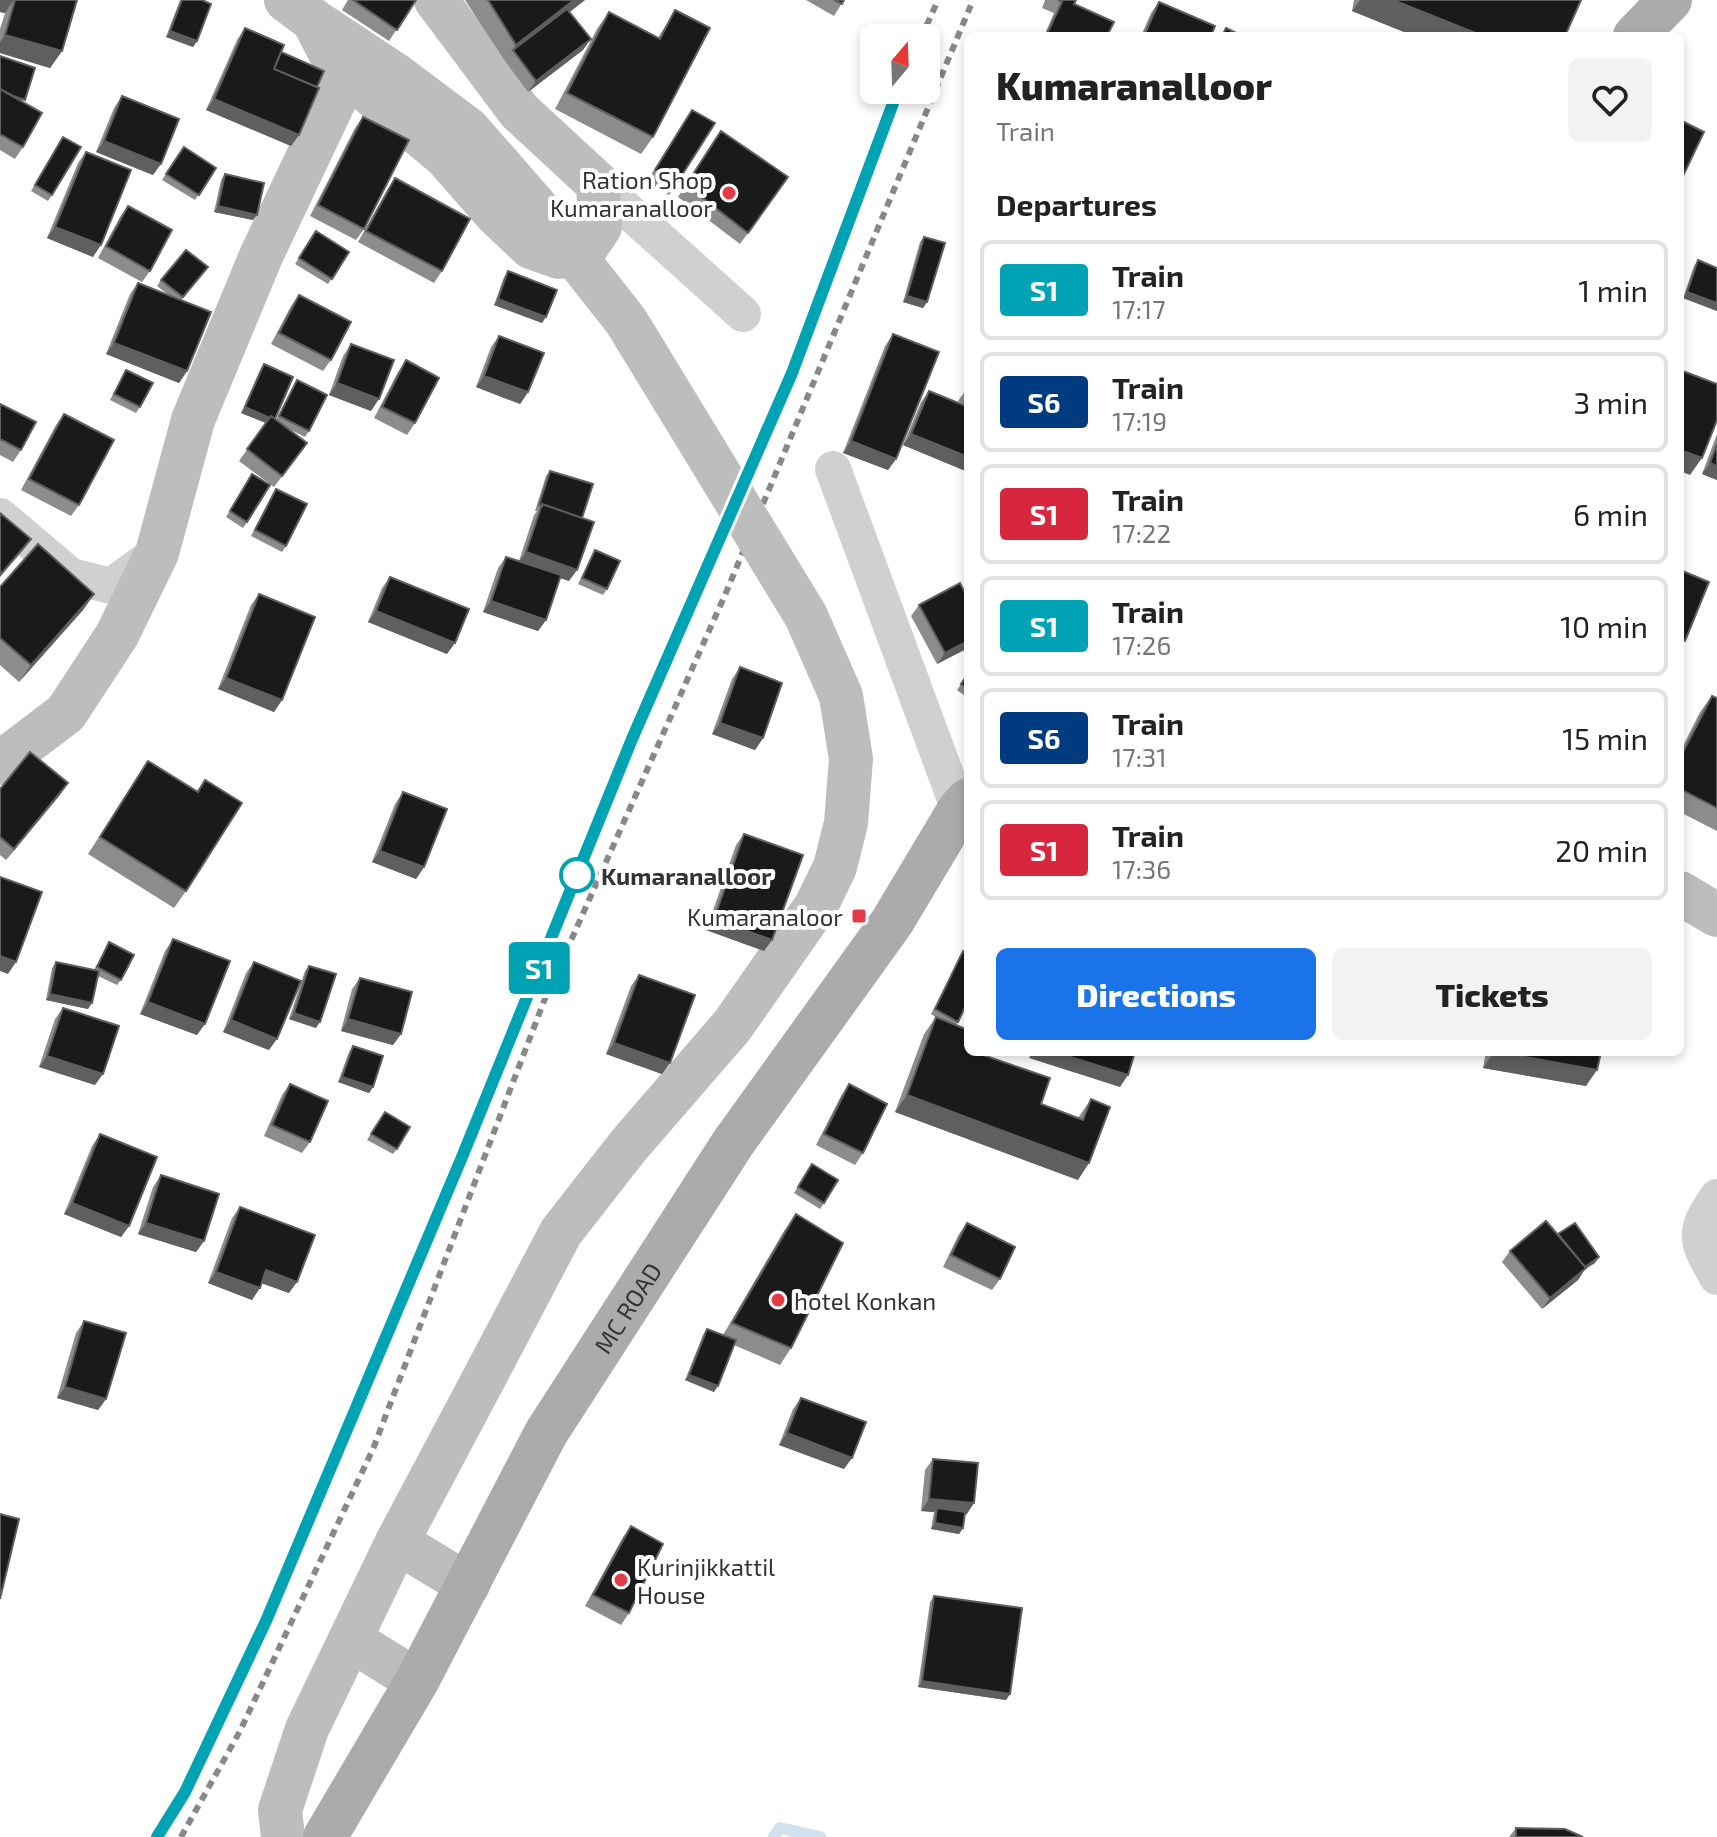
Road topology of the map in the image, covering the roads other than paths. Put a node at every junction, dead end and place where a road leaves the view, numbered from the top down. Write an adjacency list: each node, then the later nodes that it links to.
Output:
1 (436, 0): 6 (main road)
2 (1670, 0): 4 (main road)
3 (299, 10): 5 (main road); 17 (main road, bridge)
4 (1639, 32)
5 (347, 74): 6 (main road); 10 (main road)
6 (598, 184): 7 (street)
7 (743, 314)
8 (833, 469): 12 (street)
9 (0, 516): 10 (street)
10 (157, 553): 11 (main road)
11 (0, 763)
12 (964, 805): 18 (main road, MC ROAD)
13 (1684, 895): 14 (main road)
14 (1717, 915)
15 (1717, 1197): 16 (street)
16 (1717, 1277)
17 (397, 1542): 18 (main road); 19 (main road)
18 (468, 1585): 20 (main road, MC ROAD)
19 (351, 1640): 20 (main road); 21 (main road)
20 (417, 1681): 22 (main road, MC ROAD)
21 (283, 1837)
22 (325, 1837)

